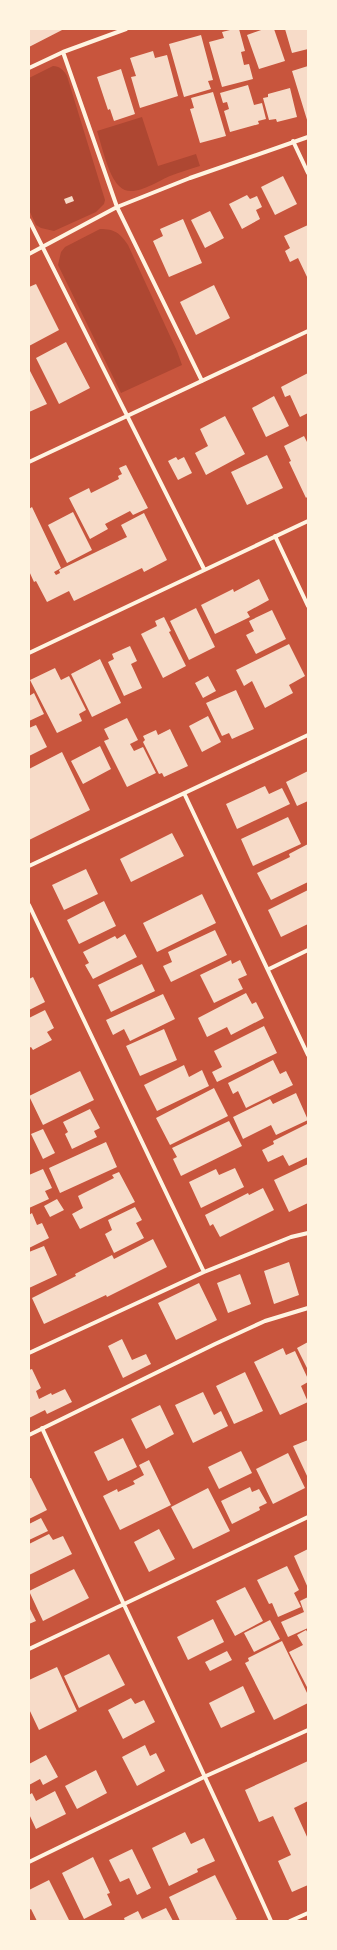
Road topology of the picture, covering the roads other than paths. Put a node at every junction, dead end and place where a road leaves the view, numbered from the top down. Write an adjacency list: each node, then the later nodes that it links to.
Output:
1 (126, 29): 2 (street)
2 (63, 52): 3 (street); 7 (street)
3 (29, 68)
4 (308, 137): 5 (street)
5 (293, 141): 6 (street); 7 (street)
6 (308, 173)
7 (117, 207): 9 (street); 12 (street)
8 (29, 220): 9 (street)
9 (43, 248): 10 (street); 13 (street)
10 (29, 254)
11 (308, 331): 12 (street)
12 (202, 381): 13 (street)
13 (127, 415): 14 (street); 17 (street)
14 (29, 462)
15 (308, 521): 16 (street)
16 (275, 536): 17 (street); 18 (street)
17 (204, 569): 19 (street)
18 (308, 606)
19 (29, 653)
20 (308, 735): 21 (street)
21 (184, 793): 22 (street); 25 (street)
22 (29, 866)
23 (29, 905): 28 (street)
24 (308, 950): 25 (street)
25 (269, 969): 26 (street)
26 (308, 1055)
27 (308, 1232): 28 (street)
28 (204, 1272): 30 (street)
29 (308, 1308): 31 (street)
30 (29, 1353)
31 (42, 1428): 32 (street); 34 (street)
32 (29, 1435)
33 (308, 1517): 34 (street)
34 (123, 1606): 35 (street); 37 (street)
35 (29, 1649)
36 (308, 1730): 37 (street)
37 (206, 1776): 38 (street); 40 (street)
38 (29, 1862)
39 (308, 1913): 41 (street)
40 (271, 1921)
41 (290, 1921)

